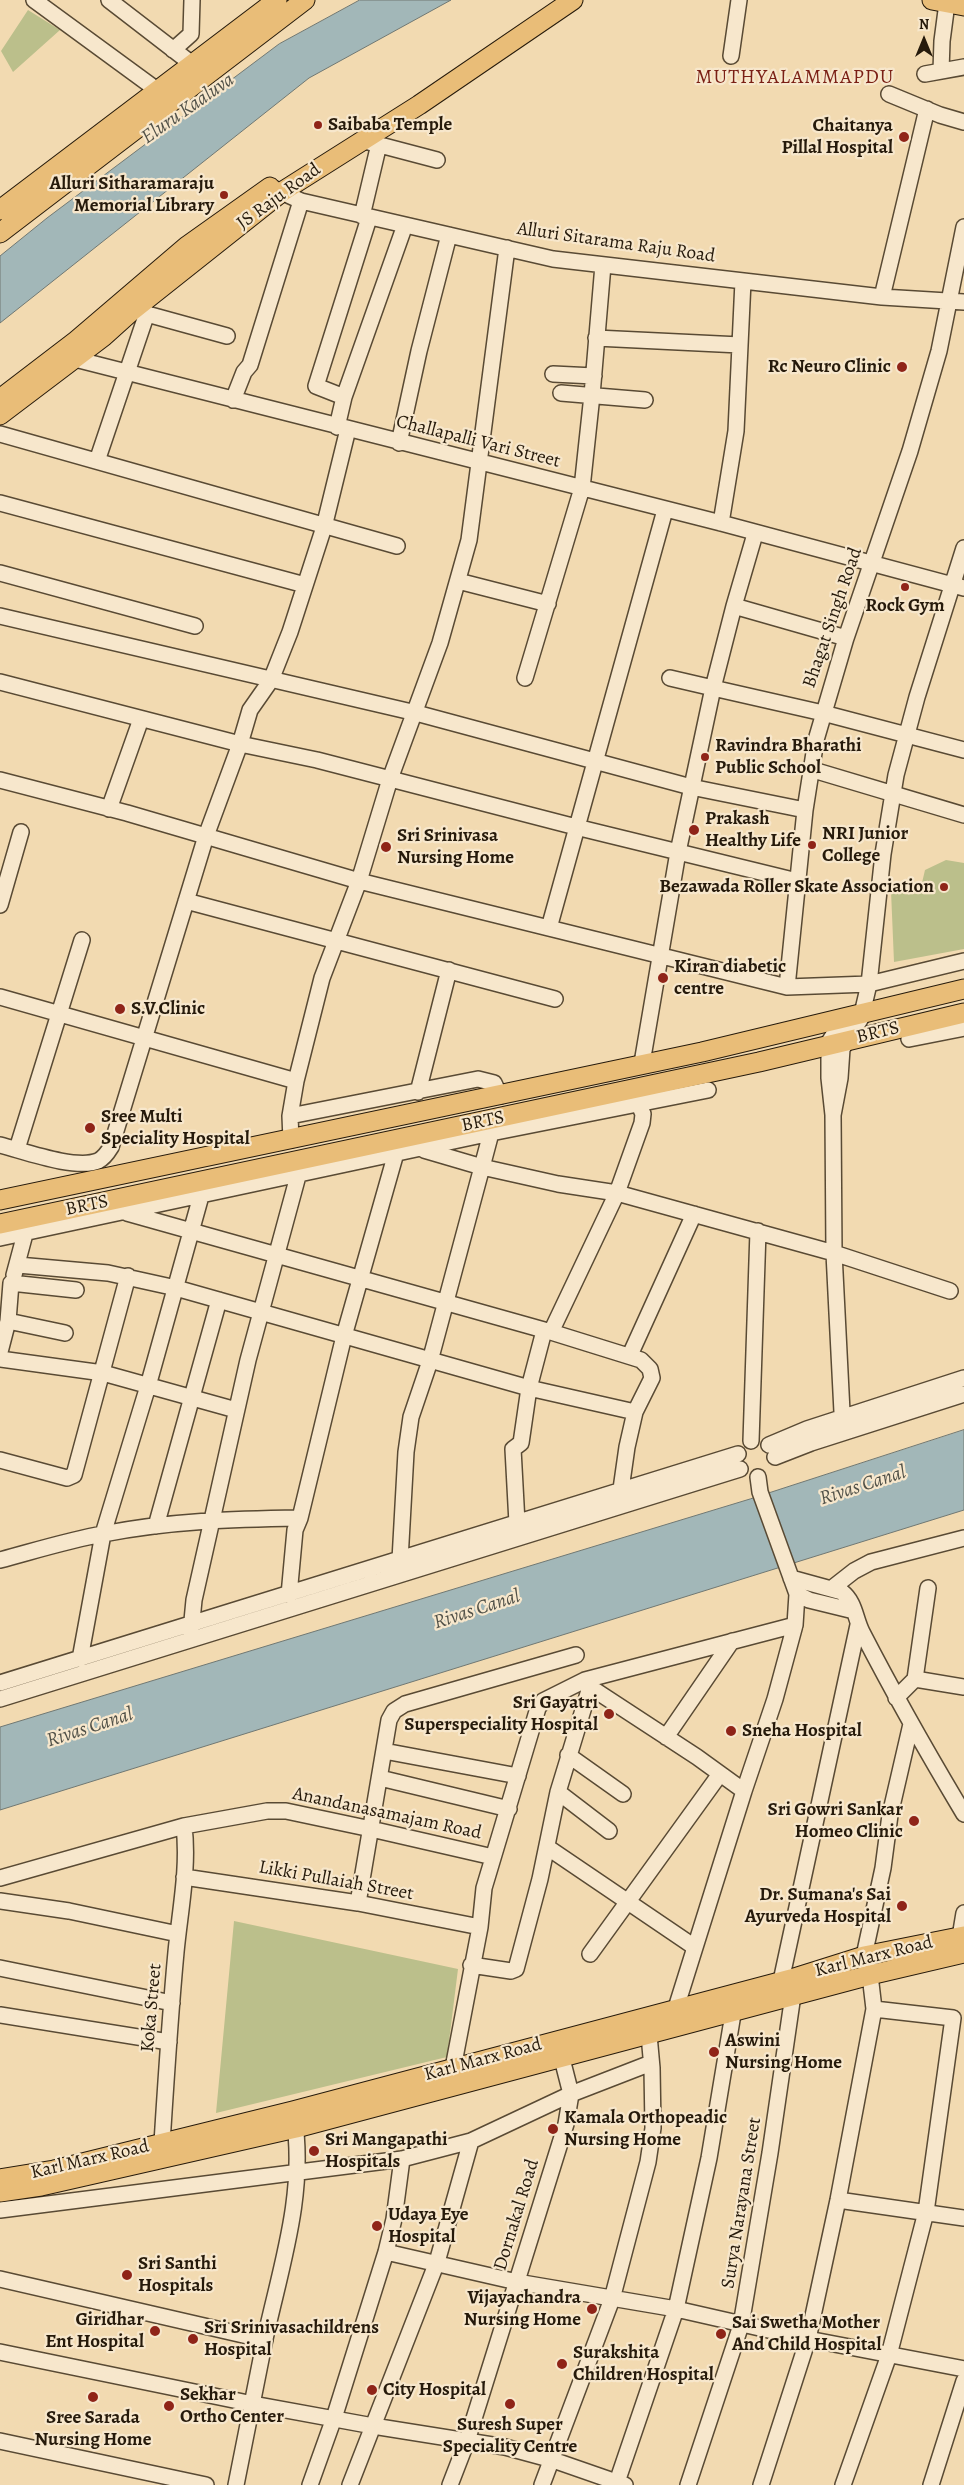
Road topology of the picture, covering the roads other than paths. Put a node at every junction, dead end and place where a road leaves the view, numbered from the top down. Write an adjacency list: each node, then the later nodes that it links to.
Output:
1 (34, 0): 16 (street)
2 (109, 0): 10 (street)
3 (192, 0): 10 (street)
4 (277, 0): 12 (main road)
5 (305, 0): 29 (main road)
6 (550, 0): 23 (main road, JS Raju Road)
7 (573, 0): 20 (main road, JS Raju Road)
8 (739, 0): 11 (street)
9 (947, 3): 14 (street)
10 (173, 50): 12 (street)
11 (731, 56)
12 (192, 64): 16 (main road)
13 (964, 67): 14 (street)
14 (941, 71): 15 (street)
15 (925, 74)
16 (157, 90): 25 (main road)
17 (889, 94): 18 (street)
18 (927, 109): 19 (street); 34 (street)
19 (964, 122)
20 (361, 140): 21 (street); 23 (main road, JS Raju Road)
21 (379, 144): 22 (street); 26 (street)
22 (437, 160)
23 (276, 189): 24 (street, Alluri Sitarama Raju Road); 36 (main road, JS Raju Road); 47 (main road, JS Raju Road)
24 (301, 201): 26 (street, Alluri Sitarama Raju Road); 48 (street)
25 (0, 210)
26 (365, 217): 27 (street, Alluri Sitarama Raju Road); 46 (street)
27 (405, 225): 30 (street, Alluri Sitarama Raju Road); 46 (street)
28 (964, 227): 35 (street, Bhagat Singh Road)
29 (0, 233)
30 (449, 235): 31 (street, Alluri Sitarama Raju Road); 53 (street)
31 (507, 248): 32 (street, Alluri Sitarama Raju Road); 55 (street)
32 (603, 265): 33 (street, Alluri Sitarama Raju Road); 38 (street)
33 (743, 281): 34 (street, Alluri Sitarama Raju Road); 39 (street)
34 (882, 297): 35 (street, Alluri Sitarama Raju Road)
35 (957, 301): 64 (street, Bhagat Singh Road)
36 (140, 311): 37 (street); 40 (main road, JS Raju Road); 41 (street)
37 (227, 336)
38 (596, 338): 39 (street); 43 (street)
39 (740, 345): 59 (street)
40 (75, 359): 41 (street, Challapalli Vari Street); 50 (main road, JS Raju Road)
41 (126, 371): 48 (street, Challapalli Vari Street); 54 (street)
42 (553, 374): 43 (street)
43 (594, 376): 45 (street)
44 (561, 393): 45 (street)
45 (592, 395): 49 (street); 56 (street)
46 (344, 397): 51 (street)
47 (0, 399)
48 (234, 400): 51 (street, Challapalli Vari Street)
49 (645, 400)
50 (0, 415)
51 (342, 428): 53 (street, Challapalli Vari Street); 60 (street)
52 (0, 434): 54 (street)
53 (399, 443): 55 (street, Challapalli Vari Street)
54 (97, 461): 60 (street)
55 (478, 463): 56 (street, Challapalli Vari Street); 66 (street)
56 (582, 488): 58 (street, Challapalli Vari Street); 69 (street)
57 (0, 503): 67 (street)
58 (665, 510): 59 (street, Challapalli Vari Street); 85 (street)
59 (721, 523): 61 (street, Challapalli Vari Street)
60 (324, 527): 62 (street); 67 (street)
61 (755, 534): 64 (street, Challapalli Vari Street); 70 (street)
62 (397, 546)
63 (964, 548): 68 (street)
64 (872, 565): 68 (street, Challapalli Vari Street); 73 (street, Bhagat Singh Road)
65 (0, 573): 72 (street)
66 (458, 581): 69 (street); 79 (street)
67 (306, 585): 76 (street)
68 (959, 586): 82 (street)
69 (548, 604): 74 (street)
70 (734, 606): 73 (street); 78 (street)
71 (0, 616): 76 (street)
72 (195, 626)
73 (846, 638): 80 (street, Bhagat Singh Road)
74 (525, 678)
75 (670, 678): 78 (street)
76 (271, 680): 79 (street); 83 (street)
77 (0, 682): 81 (street)
78 (713, 688): 80 (street); 89 (street)
79 (416, 713): 85 (street); 87 (street)
80 (823, 713): 82 (street); 86 (street, Bhagat Singh Road)
81 (141, 719): 83 (street); 91 (street)
82 (906, 735): 84 (street); 90 (street)
83 (240, 744): 87 (street); 96 (street)
84 (964, 750)
85 (594, 762): 89 (street); 94 (street)
86 (810, 770): 90 (street); 92 (street, Bhagat Singh Road)
87 (390, 779): 94 (street); 100 (street)
88 (0, 780): 91 (street)
89 (691, 787): 92 (street); 97 (street)
90 (892, 794): 93 (street); 109 (street)
91 (109, 809): 96 (street)
92 (805, 810): 99 (street, Bhagat Singh Road)
93 (964, 815)
94 (576, 827): 97 (street); 103 (street)
95 (21, 832): 98 (street)
96 (206, 836): 100 (street); 101 (street)
97 (678, 852): 99 (street); 106 (street)
98 (6, 859): 102 (street)
99 (797, 880): 110 (street, Bhagat Singh Road)
100 (359, 881): 103 (street); 105 (street)
101 (186, 901): 105 (street); 118 (street)
102 (0, 903)
103 (549, 928): 106 (street)
104 (82, 940): 115 (street)
105 (336, 940): 108 (street); 122 (street)
106 (660, 955): 110 (street); 121 (street)
107 (964, 961): 109 (street)
108 (448, 970): 113 (street); 124 (street)
109 (869, 984): 110 (street); 116 (street)
110 (787, 986)
111 (964, 989): 116 (main road)
112 (0, 997): 115 (street)
113 (555, 999)
114 (964, 1013): 120 (main road, BRTS)
115 (58, 1014): 118 (street); 131 (street)
116 (853, 1015): 120 (street); 121 (main road)
117 (964, 1028): 119 (street)
118 (145, 1039): 122 (street); 131 (street)
119 (909, 1039)
120 (837, 1044): 141 (main road, BRTS); 146 (street)
121 (642, 1064): 125 (main road)
122 (296, 1081): 127 (street)
123 (708, 1090): 126 (street)
124 (418, 1092): 125 (street); 127 (street)
125 (500, 1096): 129 (main road)
126 (639, 1105): 128 (street); 136 (street)
127 (290, 1116): 129 (street)
128 (491, 1133): 132 (street); 134 (street)
129 (291, 1140): 138 (main road)
130 (0, 1145): 131 (street)
131 (18, 1149)
132 (421, 1149): 133 (street); 134 (street)
133 (396, 1153): 135 (street); 150 (street)
134 (482, 1167): 136 (street); 156 (street)
135 (298, 1176): 137 (street); 147 (street)
136 (617, 1193): 140 (street); 160 (street)
137 (201, 1196): 139 (street); 142 (street)
138 (0, 1200)
139 (125, 1212): 142 (street); 144 (street)
140 (694, 1214): 143 (street); 163 (street)
141 (0, 1224)
142 (191, 1231): 147 (street); 152 (street)
143 (758, 1231): 146 (street); 175 (street)
144 (25, 1234): 145 (street); 148 (street)
145 (0, 1238)
146 (834, 1252): 154 (street); 174 (street)
147 (276, 1256): 150 (street); 157 (street)
148 (18, 1266): 149 (street); 151 (street)
149 (128, 1276): 152 (street); 166 (street)
150 (360, 1280): 156 (street); 161 (street)
151 (11, 1283): 153 (street); 158 (street)
152 (176, 1288): 155 (street); 168 (street)
153 (76, 1290)
154 (950, 1291)
155 (220, 1300): 157 (street); 171 (street)
156 (445, 1303): 160 (street); 165 (street)
157 (261, 1312): 161 (street); 172 (street)
158 (8, 1321): 159 (street); 162 (street)
159 (65, 1332)
160 (548, 1332): 163 (street); 169 (street)
161 (344, 1336): 165 (street); 182 (street)
162 (0, 1352)
163 (630, 1355): 173 (street)
164 (0, 1359): 166 (street)
165 (430, 1361): 169 (street); 189 (street)
166 (103, 1373): 168 (street); 178 (street)
167 (964, 1378): 174 (street)
168 (148, 1386): 171 (street); 186 (street)
169 (529, 1388): 173 (street); 184 (street)
170 (964, 1394): 174 (street)
171 (191, 1398): 172 (street); 185 (street)
172 (236, 1410): 183 (street)
173 (635, 1412): 181 (street)
174 (842, 1425): 176 (street)
175 (751, 1440): 176 (street); 177 (street)
176 (772, 1451): 180 (street)
177 (738, 1454): 179 (street); 181 (street)
178 (0, 1460)
179 (740, 1469): 180 (street); 199 (street)
180 (759, 1484): 190 (street)
181 (621, 1489): 184 (street)
182 (300, 1518): 183 (street); 194 (street)
183 (211, 1520): 185 (street); 196 (street)
184 (517, 1523): 189 (street)
185 (156, 1526): 186 (street)
186 (103, 1534): 188 (street); 202 (street)
187 (964, 1538): 192 (street)
188 (0, 1560)
189 (400, 1560): 194 (street)
190 (789, 1574): 192 (street); 193 (street)
191 (928, 1588): 203 (street)
192 (831, 1589): 195 (street)
193 (798, 1594): 195 (street); 197 (street)
194 (288, 1595): 196 (street)
195 (854, 1611): 198 (street)
196 (190, 1624): 199 (street); 202 (street)
197 (796, 1625): 200 (street); 216 (street)
198 (858, 1626): 207 (street); 241 (street, Surya Narayana Street)
199 (191, 1639): 208 (street)
200 (732, 1641): 205 (street); 210 (street)
201 (576, 1655): 211 (street)
202 (80, 1659): 204 (street)
203 (915, 1679): 206 (street); 207 (street)
204 (0, 1684)
205 (587, 1684): 210 (street); 212 (street); 214 (street)
206 (964, 1687)
207 (896, 1698): 209 (street)
208 (0, 1699)
209 (911, 1724): 220 (street); 237 (street)
210 (666, 1737): 213 (street)
211 (384, 1751): 214 (street); 215 (street)
212 (568, 1755): 217 (street); 218 (street)
213 (720, 1774): 216 (street); 229 (street)
214 (518, 1776): 219 (street)
215 (380, 1778): 219 (street); 222 (street)
216 (744, 1791): 235 (street)
217 (558, 1792): 223 (street); 224 (street)
218 (623, 1794)
219 (509, 1809): 225 (street)
220 (964, 1814)
221 (184, 1826): 222 (street, Anandanasamajam Road); 226 (street, Koka Street); 227 (street, Anandanasamajam Road)
222 (371, 1829): 225 (street, Anandanasamajam Road); 230 (street)
223 (609, 1831)
224 (547, 1847): 229 (street); 238 (street)
225 (493, 1857): 232 (street)
226 (184, 1877): 230 (street, Likki Pullaiah Street); 233 (street, Koka Street)
227 (0, 1878)
228 (0, 1901): 233 (street)
229 (628, 1902): 235 (street); 236 (street)
230 (358, 1903): 232 (street, Likki Pullaiah Street)
231 (964, 1913): 234 (street)
232 (480, 1927): 238 (street)
233 (178, 1934): 243 (street, Koka Street)
234 (963, 1942): 237 (main road, Karl Marx Road); 240 (main road, Karl Marx Road)
235 (693, 1946): 244 (street)
236 (590, 1954)
237 (864, 1956): 240 (street); 241 (main road, Karl Marx Road)
238 (471, 1965): 252 (street)
239 (0, 1968): 243 (street)
240 (870, 1975): 241 (main road, Karl Marx Road); 245 (street)
241 (788, 1985): 242 (main road, Karl Marx Road); 271 (street, Surya Narayana Street)
242 (735, 2002): 244 (main road, Karl Marx Road); 248 (main road, Karl Marx Road); 270 (street)
243 (172, 2003): 249 (street, Koka Street)
244 (676, 2008): 248 (main road, Karl Marx Road)
245 (874, 2009): 247 (street); 261 (street)
246 (0, 2015): 249 (street)
247 (958, 2019): 263 (street)
248 (648, 2024): 250 (main road, Karl Marx Road); 251 (street)
249 (169, 2042): 256 (street, Koka Street)
250 (560, 2048): 252 (main road, Karl Marx Road); 253 (street, Dornakal Road); 254 (main road, Karl Marx Road)
251 (651, 2063): 253 (street); 269 (street)
252 (453, 2068): 254 (main road, Karl Marx Road)
253 (570, 2094): 255 (street); 268 (street, Dornakal Road)
254 (295, 2120): 256 (main road, Karl Marx Road); 258 (street); 260 (main road, Karl Marx Road)
255 (471, 2141): 257 (street); 266 (street)
256 (162, 2143): 259 (main road, Karl Marx Road)
257 (402, 2159): 258 (street); 265 (street)
258 (299, 2171): 262 (street); 273 (street)
259 (0, 2179)
260 (0, 2192)
261 (838, 2200): 263 (street); 272 (street)
262 (0, 2210)
263 (926, 2212): 264 (street); 275 (street)
264 (964, 2218)
265 (386, 2252): 266 (street); 279 (street)
266 (438, 2262): 268 (street); 280 (street)
267 (0, 2278): 273 (street)
268 (517, 2282): 269 (street); 282 (street, Dornakal Road)
269 (612, 2299): 270 (street); 283 (street)
270 (676, 2310): 271 (street); 284 (street)
271 (742, 2325): 272 (street); 291 (street, Surya Narayana Street)
272 (808, 2339): 275 (street); 292 (street)
273 (265, 2340): 278 (street)
274 (0, 2352): 278 (street)
275 (889, 2355): 276 (street); 293 (street)
276 (964, 2369)
277 (964, 2381): 294 (street)
278 (252, 2404): 279 (street); 286 (street)
279 (334, 2418): 280 (street); 287 (street)
280 (373, 2426): 282 (street); 288 (street)
281 (0, 2441): 285 (street)
282 (467, 2441): 283 (street); 289 (street, Dornakal Road)
283 (553, 2460): 284 (street); 290 (street)
284 (620, 2484)
285 (206, 2485)
286 (236, 2485)
287 (310, 2485)
288 (350, 2485)
289 (450, 2485)
290 (542, 2485)
291 (688, 2485)
292 (761, 2485)
293 (843, 2485)
294 (931, 2485)

